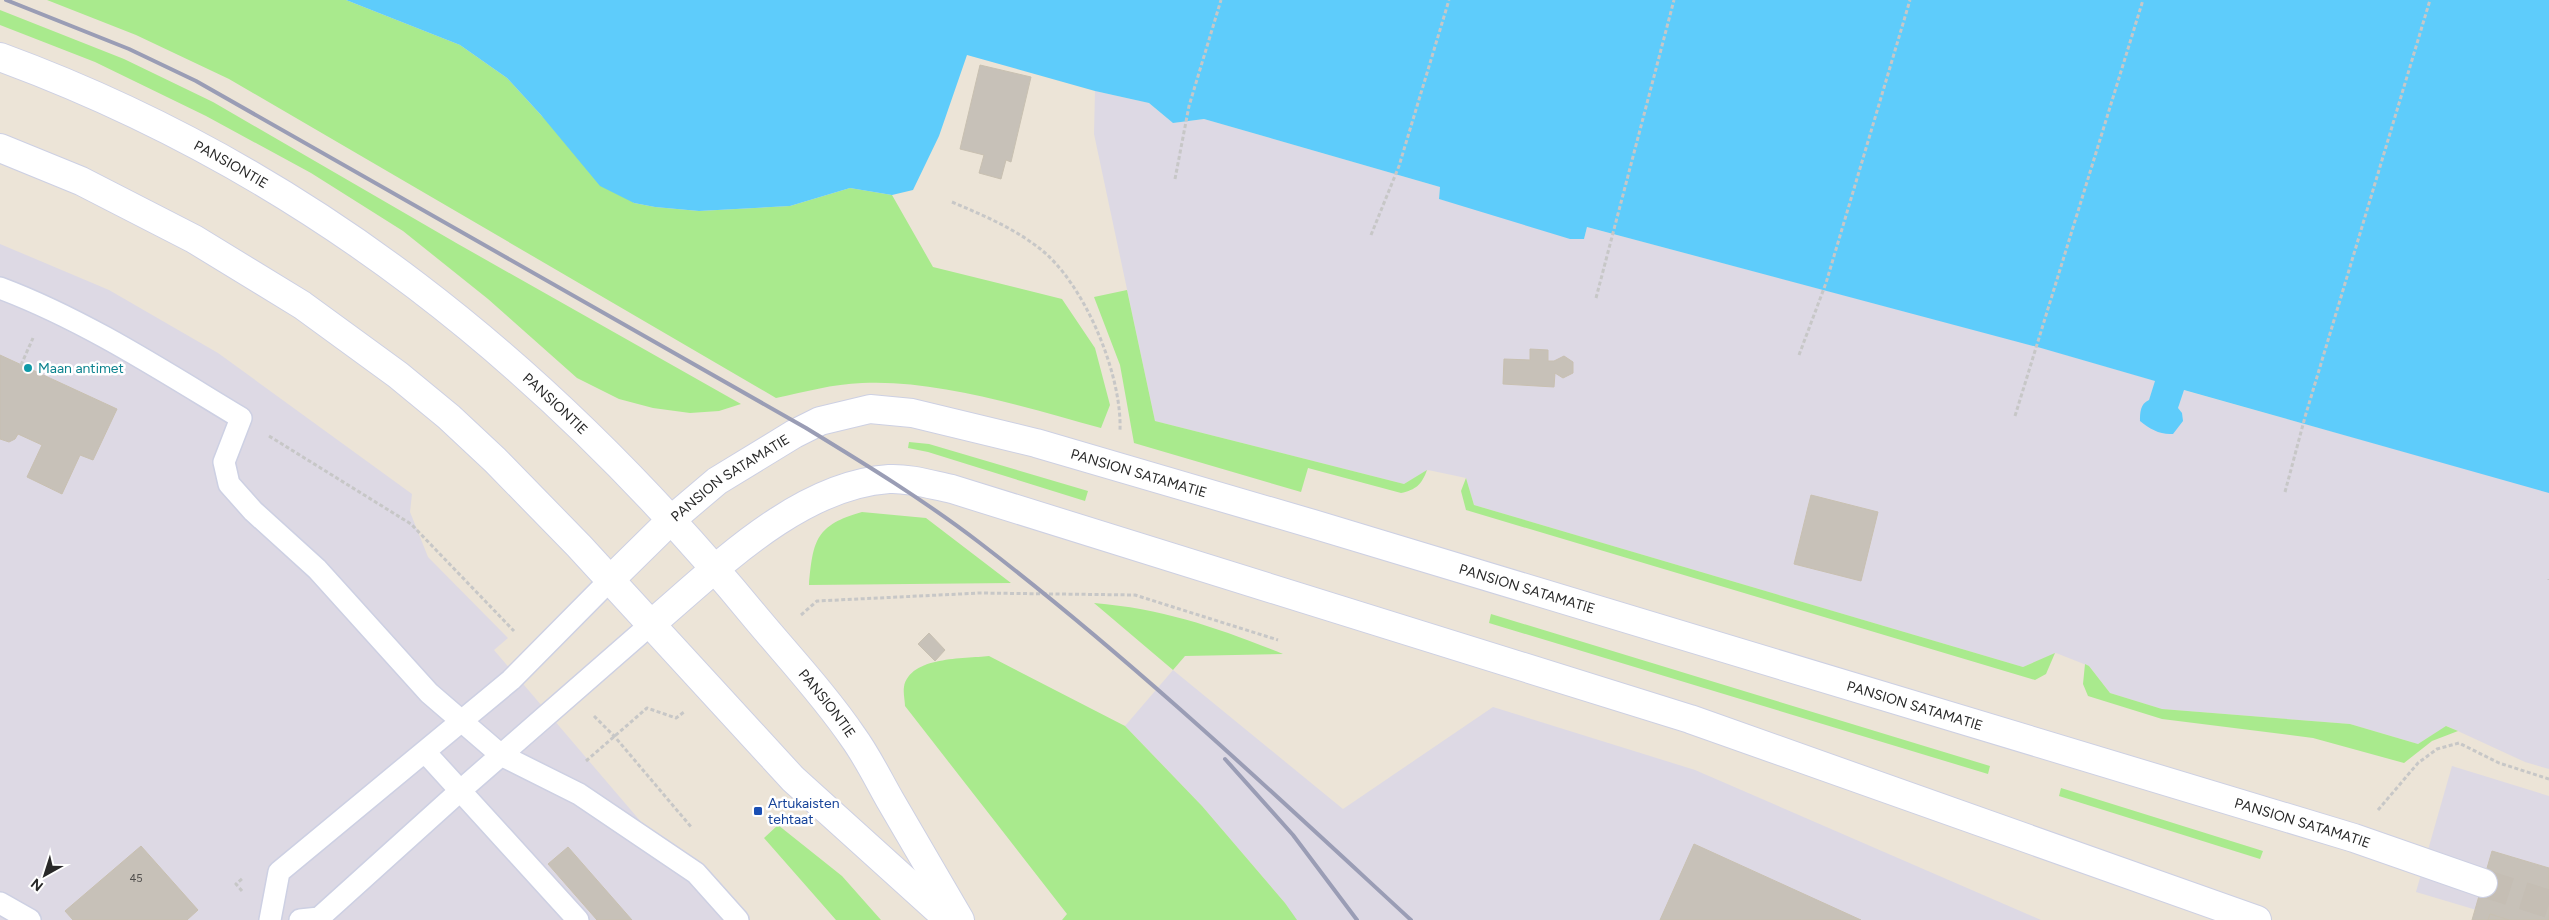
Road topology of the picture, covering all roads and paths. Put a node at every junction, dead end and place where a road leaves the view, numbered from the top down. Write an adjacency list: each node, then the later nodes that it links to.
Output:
1 (1221, 0): 9 (path)
2 (1449, 0): 11 (path)
3 (1674, 0): 13 (path)
4 (1910, 0): 14 (path)
5 (2143, 0): 15 (path)
6 (2430, 0): 18 (path)
7 (0, 58): 19 (street, PANSIONTIE)
8 (0, 148): 21 (street)
9 (1175, 179)
10 (952, 202): 17 (path)
11 (1371, 235)
12 (0, 288): 16 (lane)
13 (1596, 298)
14 (1800, 355)
15 (2016, 416)
16 (240, 418): 25 (path); 28 (lane)
17 (1114, 466): 19 (street, PANSION SATAMATIE); 34 (street, PANSION SATAMATIE)
18 (2285, 492)
19 (672, 520): 20 (street, PANSIONTIE); 21 (street, PANSION SATAMATIE)
20 (716, 569): 23 (street); 44 (street, PANSIONTIE); 45 (street)
21 (609, 580): 23 (street); 25 (lane)
22 (818, 601): 24 (path)
23 (650, 625): 26 (lane); 43 (street)
24 (1278, 640)
25 (536, 654): 28 (lane)
26 (572, 694): 29 (path); 31 (lane)
27 (676, 718): 29 (path)
28 (463, 721): 30 (lane); 31 (lane)
29 (615, 737): 35 (path)
30 (425, 752): 33 (lane); 39 (lane)
31 (501, 755): 33 (lane); 35 (lane)
32 (2549, 779): 34 (path)
33 (461, 790): 40 (lane); 41 (lane)
34 (2354, 838): 36 (street, PANSION SATAMATIE)
35 (696, 873): 42 (lane)
36 (2483, 883)
37 (0, 903): 38 (lane)
38 (30, 920)
39 (270, 920)
40 (300, 920)
41 (578, 920)
42 (738, 920)
43 (949, 920)
44 (960, 920)
45 (2258, 920)

